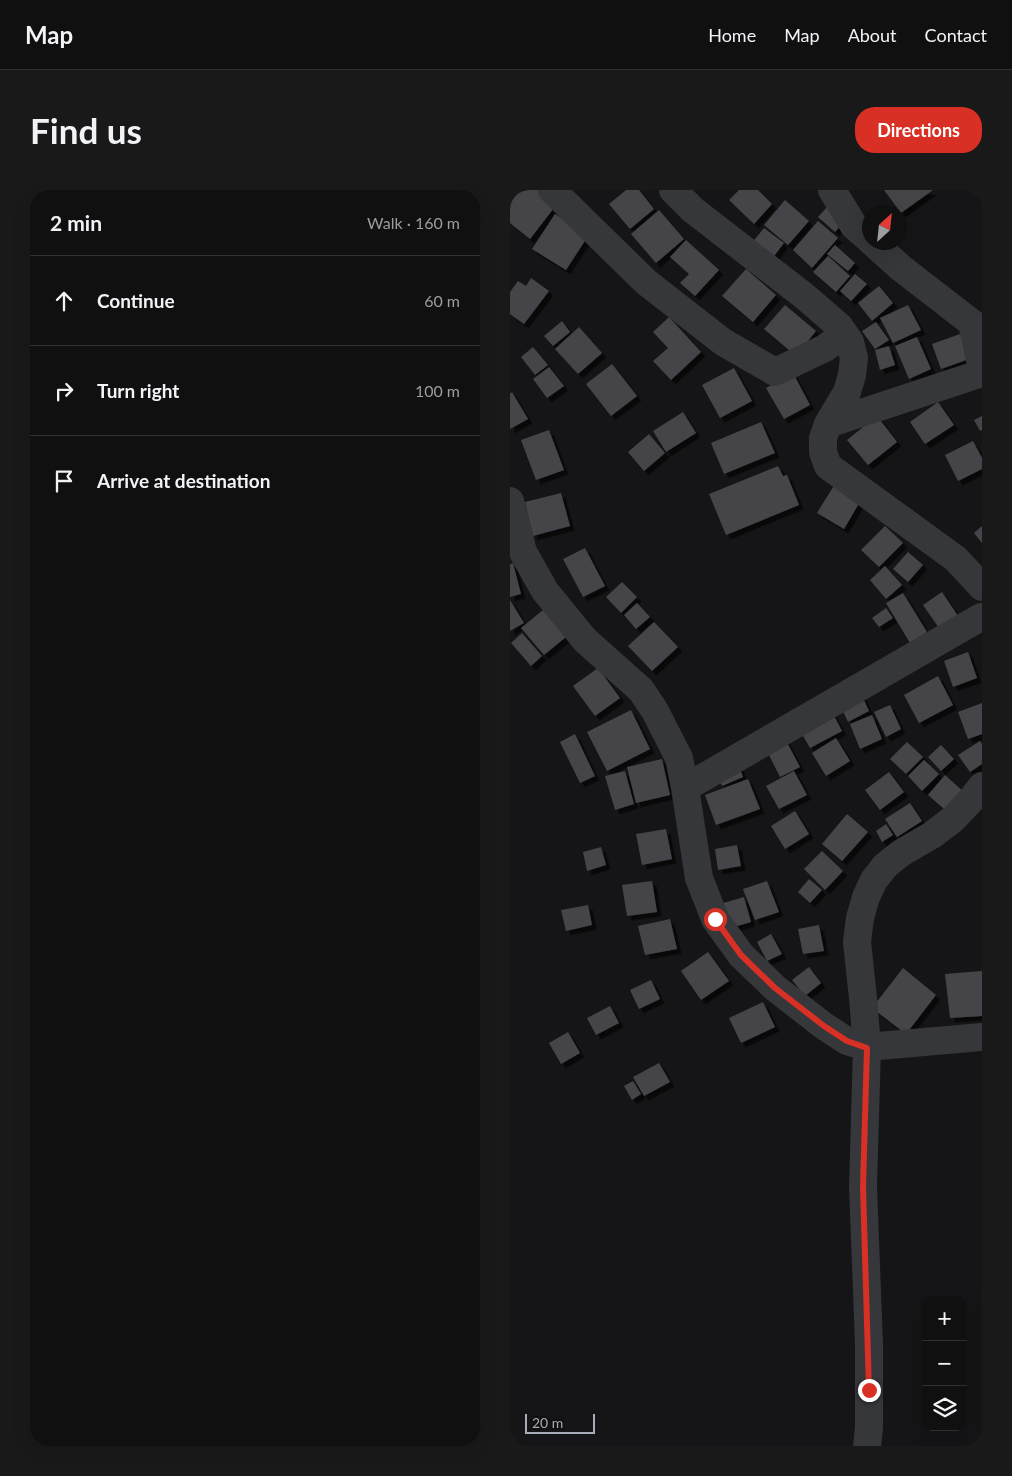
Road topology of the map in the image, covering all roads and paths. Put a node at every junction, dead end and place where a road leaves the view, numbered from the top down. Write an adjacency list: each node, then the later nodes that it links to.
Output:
1 (552, 190): 6 (street)
2 (673, 190): 6 (street)
3 (832, 190): 4 (street)
4 (862, 233)
5 (881, 250): 7 (street)
6 (844, 334): 9 (street)
7 (982, 369)
8 (982, 373): 9 (street)
9 (828, 424): 11 (street)
10 (510, 501): 15 (street)
11 (907, 522): 12 (street); 13 (street)
12 (982, 587)
13 (982, 618): 15 (street)
14 (982, 786): 17 (street)
15 (685, 788): 17 (street)
16 (982, 1037): 17 (street)
17 (867, 1048): 18 (street)
18 (867, 1446)

